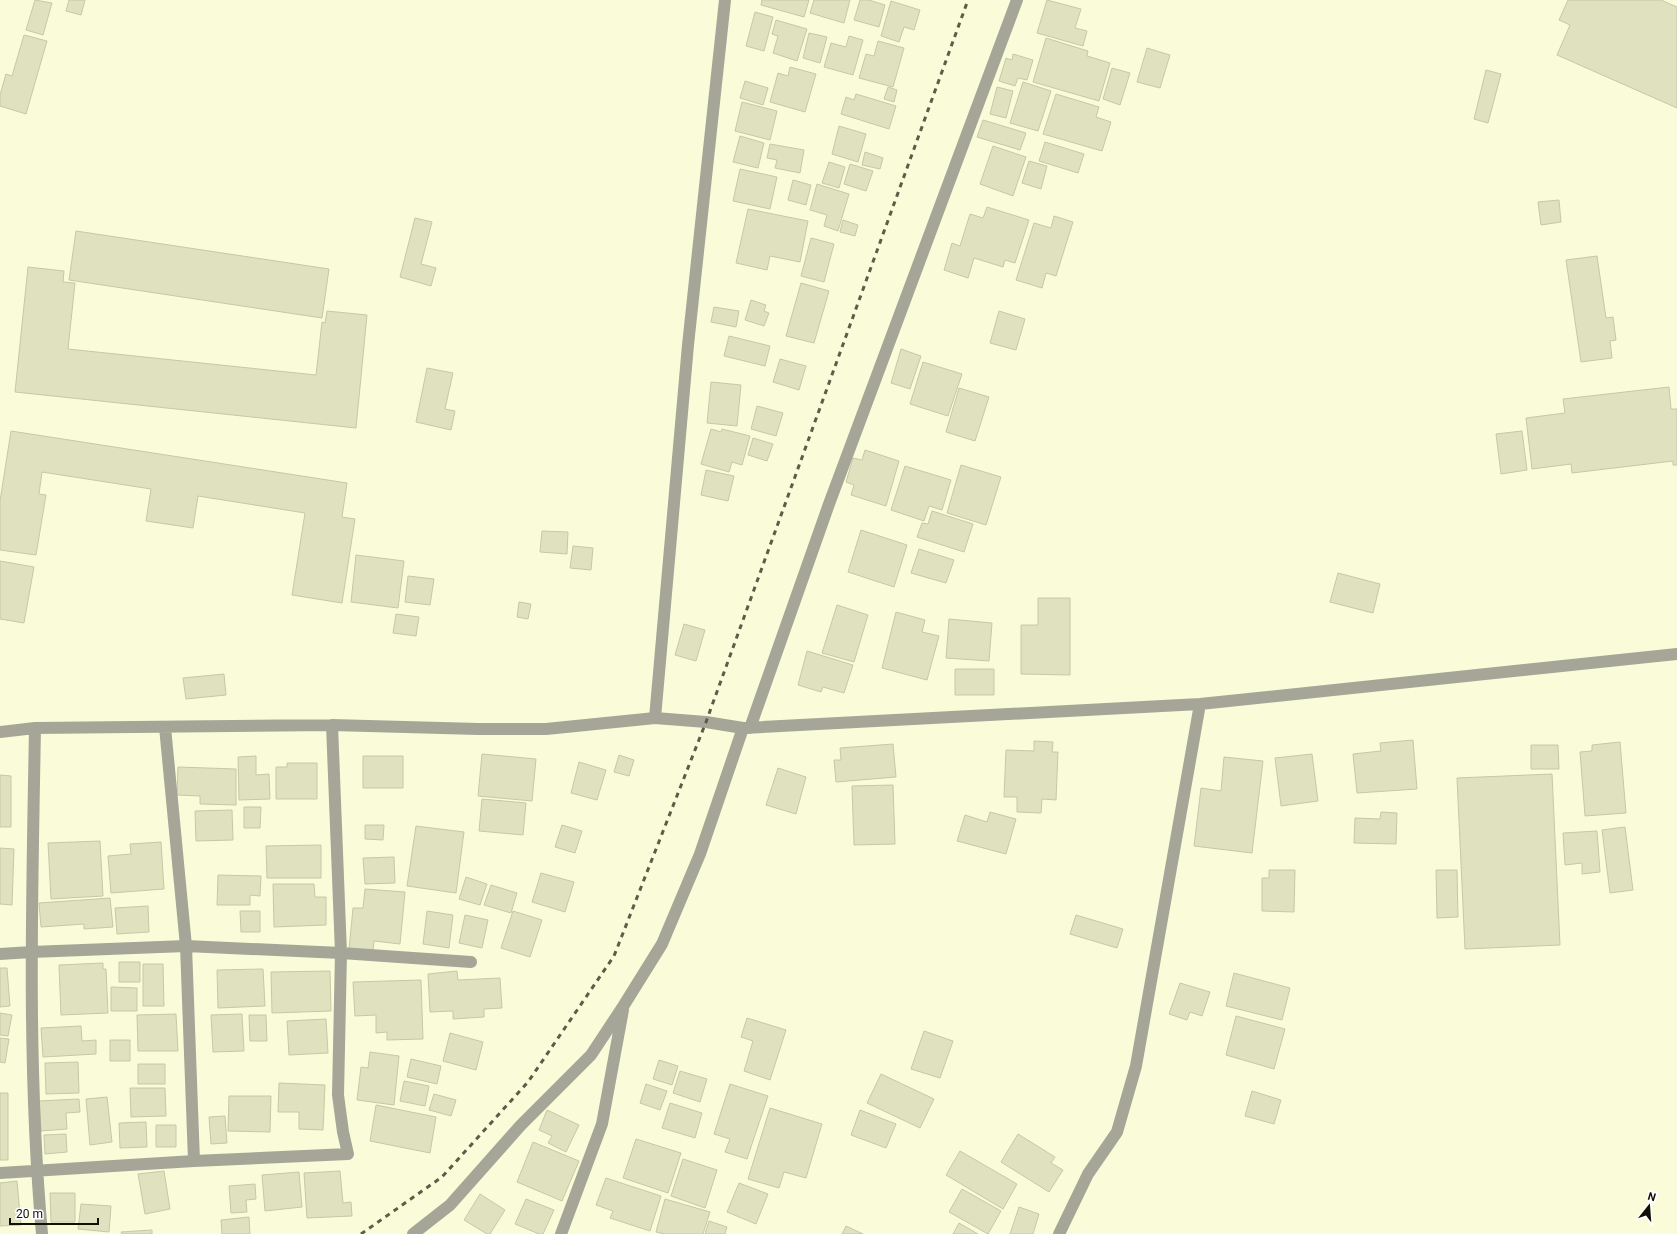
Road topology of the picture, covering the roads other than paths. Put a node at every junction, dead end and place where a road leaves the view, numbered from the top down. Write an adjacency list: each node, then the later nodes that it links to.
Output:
1 (725, 0): 5 (street)
2 (1017, 0): 9 (street)
3 (1677, 654): 4 (street)
4 (1200, 704): 9 (street); 23 (street)
5 (655, 718): 6 (street); 9 (street)
6 (332, 725): 7 (street); 13 (street)
7 (165, 726): 8 (street); 11 (street)
8 (35, 728): 10 (street); 12 (street)
9 (746, 728): 16 (street)
10 (0, 732)
11 (186, 946): 12 (street); 13 (street); 17 (street)
12 (31, 952): 14 (street); 18 (street)
13 (341, 953): 15 (street); 17 (street)
14 (0, 954)
15 (471, 962)
16 (624, 1005): 21 (street); 22 (street)
17 (194, 1161): 18 (street)
18 (36, 1171): 19 (street); 20 (street)
19 (0, 1173)
20 (42, 1234)
21 (413, 1234)
22 (561, 1234)
23 (1059, 1234)

